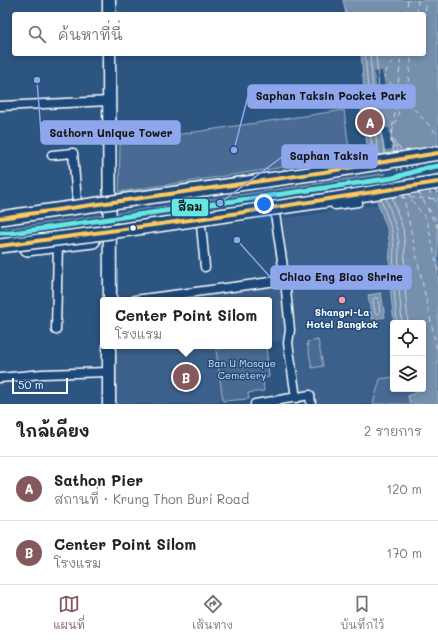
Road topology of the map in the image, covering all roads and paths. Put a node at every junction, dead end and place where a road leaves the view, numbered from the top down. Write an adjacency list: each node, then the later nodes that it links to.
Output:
1 (109, 0): 2 (main road)
2 (109, 12)
3 (109, 56): 4 (main road)
4 (110, 101): 5 (street); 10 (main road)
5 (0, 106)
6 (438, 153): 14 (main road, bridge)
7 (52, 155): 9 (street)
8 (438, 182): 18 (main road, bridge)
9 (77, 200): 10 (main road); 12 (main road)
10 (109, 202): 16 (main road)
11 (358, 202): 13 (street)
12 (0, 212)
13 (275, 214): 15 (street); 21 (street)
14 (0, 218)
15 (201, 224): 16 (street); 20 (street)
16 (109, 232): 17 (main road); 22 (main road)
17 (58, 245): 19 (main road); 24 (street)
18 (0, 246)
19 (0, 252)
20 (205, 267)
21 (285, 280): 23 (street); 28 (street)
22 (110, 297)
23 (158, 297)
24 (56, 330)
25 (109, 349): 26 (main road)
26 (109, 372): 27 (street); 30 (main road)
27 (0, 378)
28 (296, 398): 29 (street); 31 (street)
29 (311, 400)
30 (109, 404)
31 (255, 404)

